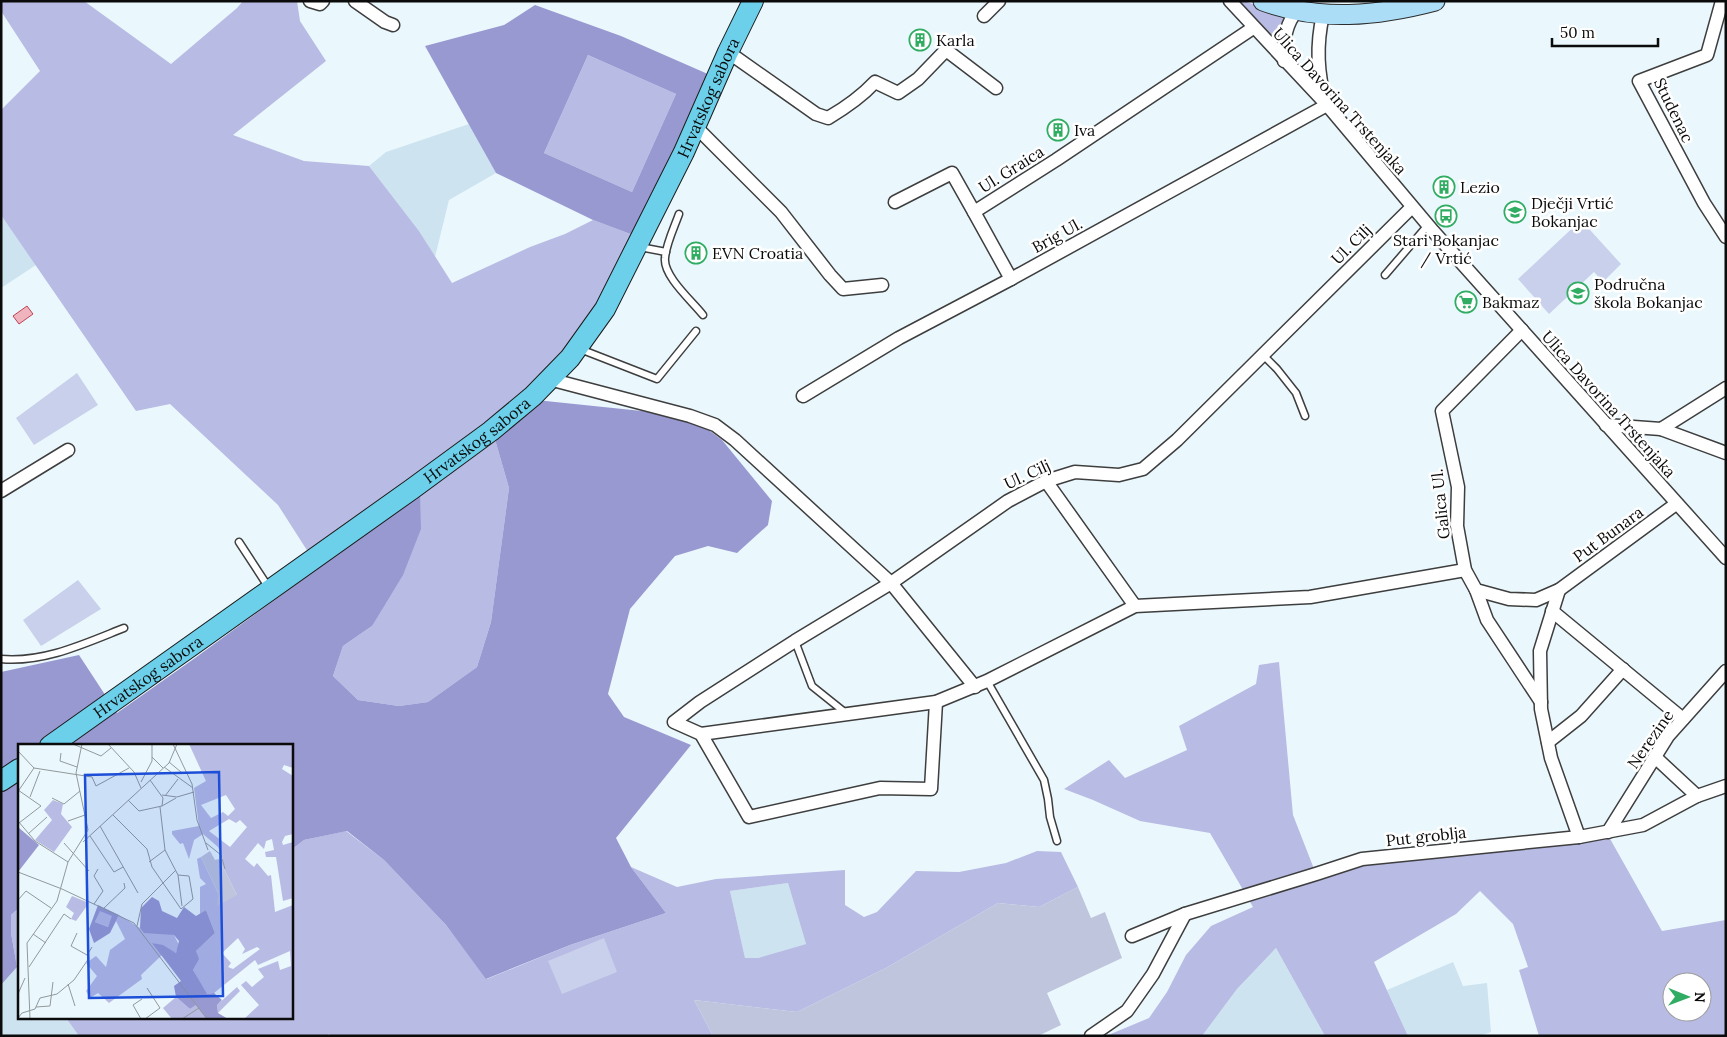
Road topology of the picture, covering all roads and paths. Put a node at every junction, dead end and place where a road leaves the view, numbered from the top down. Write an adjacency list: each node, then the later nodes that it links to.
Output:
1 (310, 1): 2 (street)
2 (323, 1)
3 (355, 1): 13 (street)
4 (753, 1): 15 (main road, Hrvatskog sabora)
5 (999, 1): 12 (street)
6 (1230, 1): 14 (street, Ulica Davorina Trstenjaka)
7 (1263, 1): 10 (main road)
8 (1722, 1): 25 (street, Studenac)
9 (1423, 3): 11 (main road)
10 (1297, 11): 11 (main road); 16 (street)
11 (1323, 15): 18 (street)
12 (984, 16)
13 (393, 25)
14 (1253, 28): 16 (street, Ulica Davorina Trstenjaka); 22 (street, Ul. Graica)
15 (728, 52): 17 (street); 19 (main road, Hrvatskog sabora)
16 (1284, 61): 18 (street, Ulica Davorina Trstenjaka)
17 (996, 88)
18 (1327, 105): 21 (street, Ulica Davorina Trstenjaka); 29 (street, Brig Ul.)
19 (696, 127): 26 (main road, Hrvatskog sabora); 30 (street)
20 (895, 202): 22 (street)
21 (1412, 207): 24 (street, Ulica Davorina Trstenjaka); 35 (street, Ul. Cilj)
22 (974, 212): 29 (street, Ul. Graica)
23 (679, 214): 27 (lane)
24 (1428, 224): 28 (lane); 32 (street, Ulica Davorina Trstenjaka)
25 (1726, 237)
26 (636, 247): 27 (lane); 34 (main road, Hrvatskog sabora)
27 (666, 252): 31 (lane)
28 (1385, 275)
29 (1010, 279): 38 (street, Brig Ul.)
30 (882, 284)
31 (703, 315)
32 (1522, 330): 40 (street, Ulica Davorina Trstenjaka); 49 (street, Galica Ul.)
33 (696, 331): 34 (lane)
34 (577, 348): 36 (main road, Hrvatskog sabora)
35 (1262, 355): 39 (lane); 44 (street, Ul. Cilj)
36 (549, 379): 50 (street); 51 (main road, Hrvatskog sabora)
37 (1726, 388): 41 (street)
38 (803, 396)
39 (1304, 416)
40 (1606, 424): 41 (street); 46 (street, Ulica Davorina Trstenjaka)
41 (1661, 429): 43 (street)
42 (68, 450): 45 (street)
43 (1726, 453)
44 (1046, 480): 50 (street, Ul. Cilj); 54 (street)
45 (1, 491)
46 (1676, 504): 48 (street, Ulica Davorina Trstenjaka); 53 (street, Put Bunara)
47 (239, 542): 51 (lane)
48 (1726, 558)
49 (1465, 570): 52 (street, Galica Ul.); 54 (street)
50 (891, 583): 57 (street, Ul. Cilj); 62 (street)
51 (270, 589): 69 (main road, Hrvatskog sabora)
52 (1476, 590): 53 (street); 64 (street, Galica Ul.)
53 (1559, 590): 55 (street)
54 (1135, 606): 61 (street)
55 (1552, 611): 59 (street); 64 (street)
56 (124, 628): 58 (lane)
57 (795, 641): 65 (lane); 67 (street, Ul. Cilj)
58 (1, 659)
59 (1623, 669): 66 (street); 68 (street)
60 (1726, 671): 66 (street, Nerezine)
61 (987, 681): 62 (street); 77 (lane)
62 (975, 687): 63 (street)
63 (936, 702): 65 (street); 67 (street)
64 (1541, 702): 68 (street)
65 (847, 714): 67 (street)
66 (1683, 719): 70 (street, Nerezine)
67 (701, 734)
68 (1548, 742): 76 (street)
69 (53, 744)
70 (1655, 757): 74 (street); 75 (street, Nerezine)
71 (18, 770): 72 (main road)
72 (1, 781)
73 (1726, 786): 74 (street, Put groblja)
74 (1697, 796): 75 (street, Put groblja)
75 (1608, 832): 76 (street, Put groblja)
76 (1579, 837): 78 (street, Put groblja)
77 (1057, 841)
78 (1185, 914): 79 (street, Put groblja); 80 (street)
79 (1132, 936)
80 (1091, 1036)

